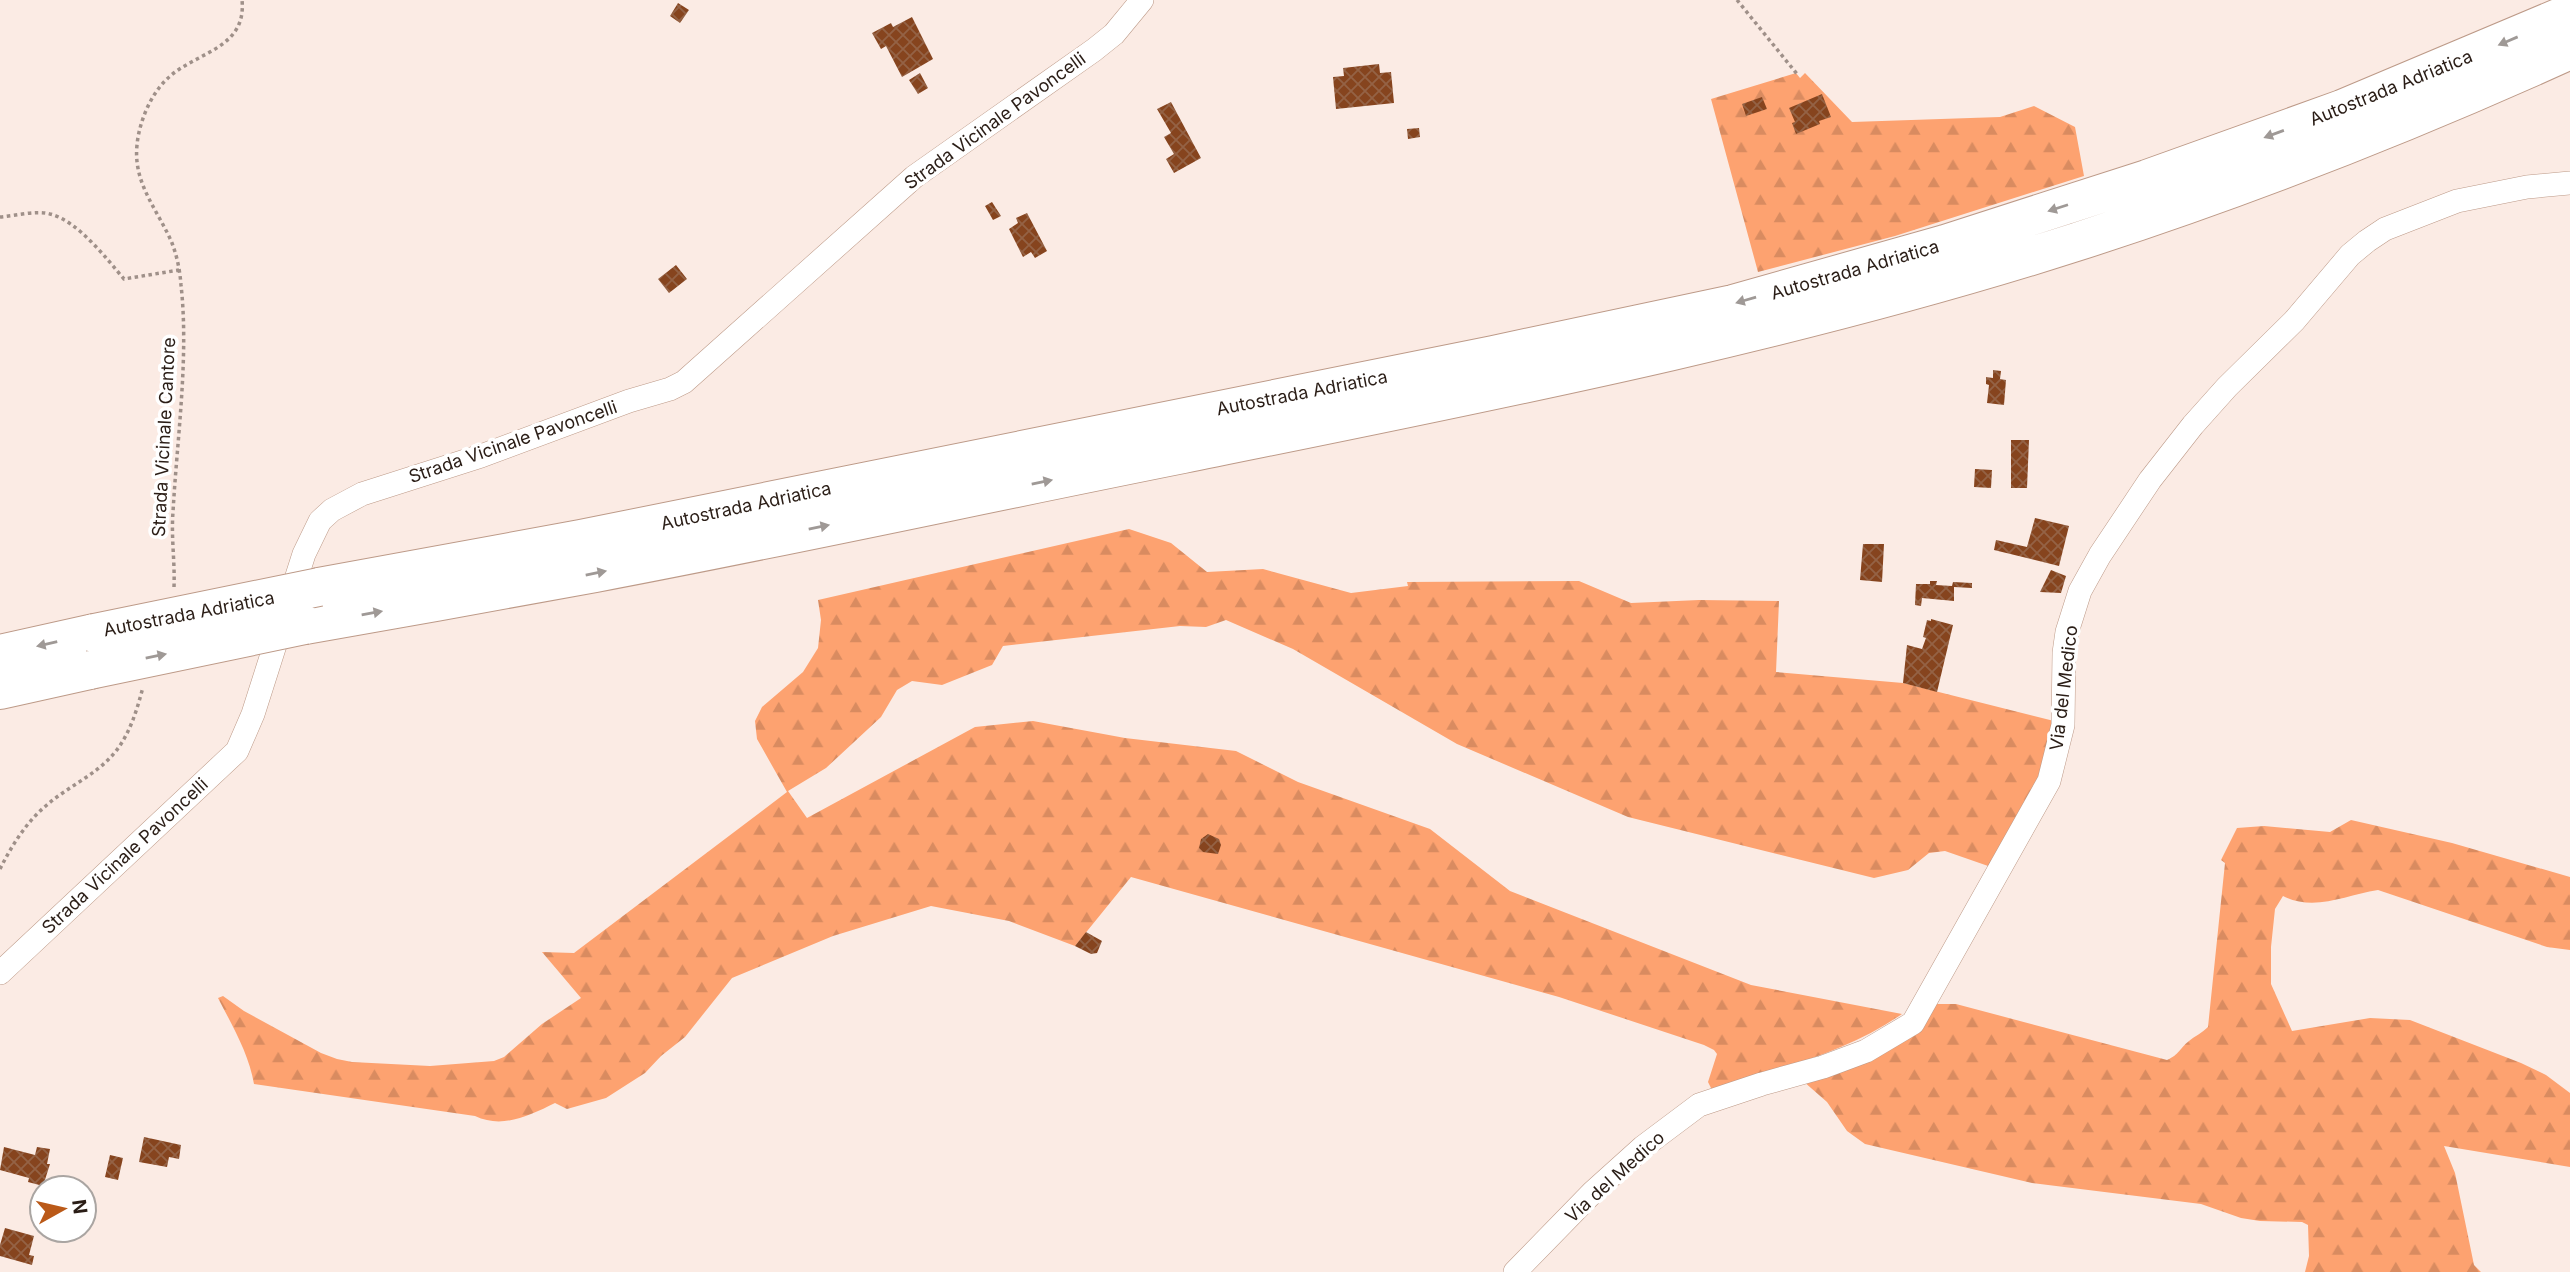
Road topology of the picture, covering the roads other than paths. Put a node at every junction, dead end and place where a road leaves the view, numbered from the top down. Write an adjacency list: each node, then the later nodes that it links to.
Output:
1 (1142, 0): 8 (street, Strada Vicinale Pavoncelli)
2 (2570, 13): 5 (highway, Autostrada Adriatica, one-way to 5, bridge)
3 (2570, 50): 5 (highway, Autostrada Adriatica, one-way to 3, bridge)
4 (2570, 183): 9 (street, Via del Medico)
5 (92, 651): 6 (highway, Autostrada Adriatica, one-way to 6); 7 (highway, Autostrada Adriatica)
6 (0, 654)
7 (0, 690)
8 (0, 973)
9 (1516, 1272)

